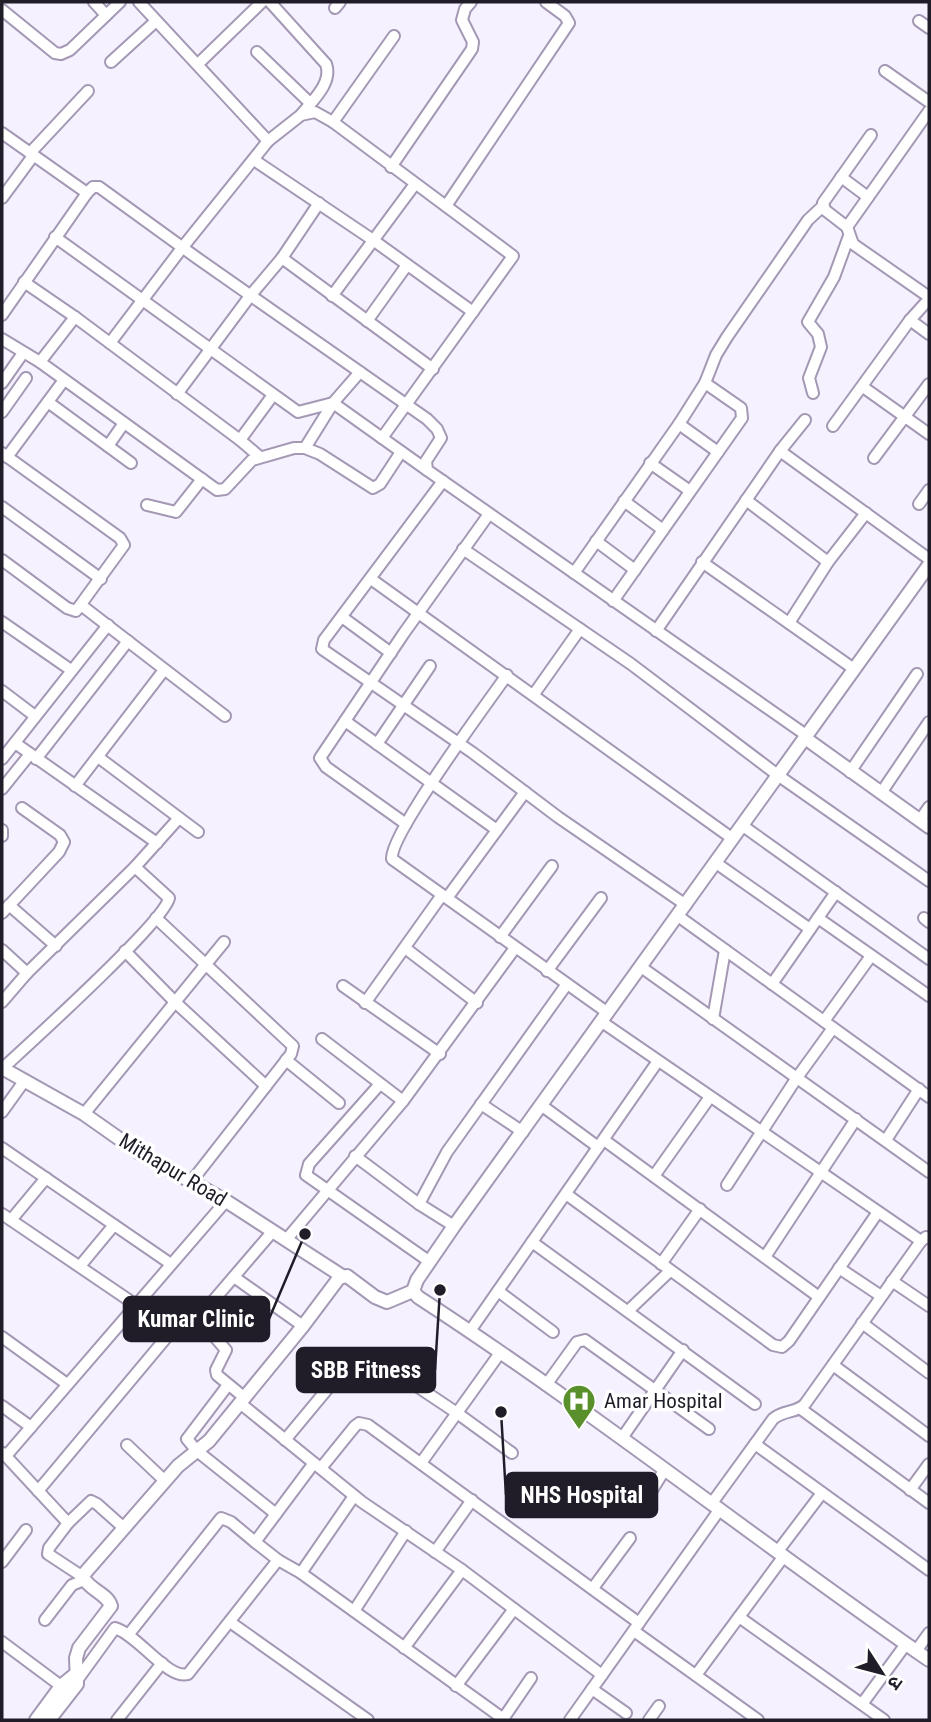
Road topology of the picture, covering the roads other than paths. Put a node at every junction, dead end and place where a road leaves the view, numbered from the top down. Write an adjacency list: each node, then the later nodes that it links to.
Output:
1 (94, 2): 9 (street)
2 (120, 2): 9 (street)
3 (139, 2): 10 (street)
4 (262, 2): 16 (street)
5 (270, 2): 20 (street)
6 (471, 2): 29 (street)
7 (546, 2): 36 (street)
8 (2, 10): 9 (street)
9 (106, 15)
10 (156, 21): 15 (street); 16 (street)
11 (919, 21): 12 (street)
12 (929, 28)
13 (394, 36): 23 (street)
14 (257, 51): 20 (street)
15 (111, 62)
16 (198, 64): 26 (street)
17 (886, 71): 19 (street)
18 (88, 91): 27 (street)
19 (929, 102)
20 (310, 103): 22 (street)
21 (929, 111): 33 (street)
22 (301, 115): 23 (street); 26 (street)
23 (333, 122): 29 (street)
24 (2, 133): 27 (street)
25 (871, 135): 30 (street)
26 (268, 141): 28 (street)
27 (31, 155): 32 (street); 34 (street)
28 (254, 160): 35 (street); 41 (street)
29 (391, 167): 31 (street)
30 (841, 177): 33 (street); 37 (street)
31 (415, 184): 36 (street); 40 (street)
32 (86, 193): 39 (street); 41 (street)
33 (868, 197): 38 (street)
34 (2, 198)
35 (319, 203): 40 (street); 42 (street)
36 (446, 206): 49 (street)
37 (823, 206): 38 (street); 65 (street)
38 (848, 232): 47 (street); 68 (street)
39 (55, 237): 44 (street); 48 (street)
40 (373, 240): 43 (street); 46 (street)
41 (182, 248): 45 (street); 48 (street)
42 (282, 258): 45 (street); 46 (street)
43 (407, 265): 49 (street); 53 (street)
44 (24, 282): 50 (street); 51 (street)
45 (250, 296): 57 (street); 61 (street)
46 (332, 296): 53 (street)
47 (929, 298): 52 (street)
48 (143, 301): 56 (street); 57 (street)
49 (473, 312): 60 (street)
50 (2, 315)
51 (75, 317): 56 (street); 59 (street)
52 (910, 320): 54 (street); 67 (street)
53 (367, 321): 60 (street)
54 (929, 334)
55 (2, 339): 58 (street)
56 (110, 343): 69 (street)
57 (210, 351): 69 (street); 70 (street)
58 (23, 353): 59 (street); 64 (street)
59 (40, 362): 63 (street)
60 (433, 369): 73 (street)
61 (360, 372): 72 (street); 73 (street)
62 (26, 378): 74 (street)
63 (64, 380): 71 (street); 78 (street)
64 (2, 383)
65 (705, 383): 79 (street); 89 (street)
66 (929, 384): 76 (street)
67 (863, 387): 76 (street); 80 (street)
68 (813, 393)
69 (177, 394): 84 (street)
70 (273, 395): 75 (street); 84 (street)
71 (48, 402): 85 (street); 90 (street)
72 (333, 403): 75 (street); 81 (street); 83 (street)
73 (407, 405): 83 (street); 95 (street)
74 (2, 412)
75 (298, 412): 81 (street)
76 (905, 417): 82 (street); 92 (street)
77 (805, 420): 87 (street)
78 (124, 423): 85 (street); 96 (street)
79 (679, 424): 89 (street); 94 (street)
80 (834, 426)
81 (317, 429): 86 (street)
82 (929, 434)
83 (382, 438): 88 (street)
84 (240, 440): 91 (street)
85 (108, 446): 93 (street)
86 (305, 447): 88 (street); 91 (street)
87 (780, 451): 100 (street); 105 (street)
88 (401, 452): 95 (street)
89 (718, 452): 99 (street)
90 (4, 455): 116 (street)
91 (260, 457): 96 (street)
92 (874, 458)
93 (131, 463)
94 (650, 463): 99 (street); 101 (street)
95 (427, 470): 97 (street)
96 (202, 479): 102 (street)
97 (443, 481): 106 (street); 117 (street)
98 (929, 490): 103 (street)
99 (690, 491): 107 (street)
100 (746, 500): 111 (street); 112 (street)
101 (624, 501): 107 (street); 108 (street)
102 (147, 505)
103 (919, 505)
104 (2, 507): 116 (street)
105 (866, 513): 112 (street); 113 (street)
106 (489, 514): 109 (street); 115 (street)
107 (663, 530): 114 (street)
108 (596, 541): 114 (street); 115 (street)
109 (463, 549): 120 (street); 125 (street)
110 (2, 560): 119 (street)
111 (702, 562): 123 (street); 126 (street)
112 (828, 562): 123 (street)
113 (929, 562): 130 (street)
114 (635, 570): 118 (street)
115 (574, 573): 118 (street)
116 (101, 579): 119 (street)
117 (371, 579): 120 (street); 121 (street)
118 (613, 601): 126 (street)
119 (81, 605): 124 (street)
120 (419, 612): 128 (street); 134 (street)
121 (342, 617): 128 (street); 135 (street)
122 (2, 622): 131 (street)
123 (789, 623): 130 (street)
124 (107, 625): 127 (street); 131 (street)
125 (580, 629): 137 (street); 151 (street)
126 (656, 631): 143 (street)
127 (128, 640): 132 (street); 147 (street)
128 (391, 653): 135 (street)
129 (430, 666): 138 (street)
130 (855, 669): 143 (street)
131 (71, 670): 139 (street)
132 (164, 670): 140 (street); 148 (street)
133 (917, 674): 150 (street)
134 (508, 675): 137 (street); 145 (street)
135 (371, 683): 138 (street); 141 (street)
136 (2, 691): 139 (street)
137 (534, 694): 167 (street)
138 (403, 705): 145 (street); 146 (street)
139 (35, 716): 144 (street)
140 (225, 716)
141 (345, 721): 146 (street); 160 (street)
142 (929, 722): 156 (street)
143 (806, 736): 150 (street); 151 (street)
144 (15, 743): 147 (street); 149 (street)
145 (458, 743): 152 (street); 155 (street)
146 (377, 744): 152 (street)
147 (33, 756): 153 (street); 154 (street)
148 (98, 757): 153 (street); 159 (street)
149 (2, 759)
150 (850, 772): 156 (street)
151 (779, 776): 162 (street); 172 (street)
152 (432, 784): 160 (street); 164 (street)
153 (75, 786): 168 (street)
154 (2, 789)
155 (525, 792): 164 (street); 177 (street)
156 (881, 793): 161 (street)
157 (929, 807): 161 (street)
158 (22, 808): 176 (street)
159 (179, 818): 165 (street); 168 (street)
160 (405, 824): 174 (street)
161 (925, 824)
162 (743, 826): 167 (street); 173 (street)
163 (2, 830): 166 (street)
164 (497, 830): 174 (street)
165 (198, 832)
166 (2, 836)
167 (733, 839): 169 (street)
168 (156, 843): 171 (street)
169 (716, 863): 177 (street); 180 (street)
170 (552, 866): 181 (street)
171 (135, 867): 178 (street); 183 (street)
172 (929, 881)
173 (836, 892): 179 (street); 190 (street)
174 (444, 897): 181 (street); 184 (street)
175 (601, 898): 193 (street)
176 (5, 909): 183 (street)
177 (682, 911): 187 (street); 192 (street)
178 (156, 918): 188 (street); 191 (street)
179 (818, 918): 180 (street); 189 (street)
180 (810, 929): 196 (street)
181 (500, 937): 185 (street)
182 (224, 942): 191 (street)
183 (56, 946): 194 (street)
184 (405, 948): 201 (street); 202 (street)
185 (515, 948): 193 (street); 202 (street)
186 (2, 950): 194 (street)
187 (725, 950): 196 (street); 204 (street)
188 (125, 951): 200 (street); 210 (street)
189 (871, 956): 198 (street); 205 (street)
190 (929, 959)
191 (206, 965): 200 (street); 208 (street)
192 (641, 967): 203 (street); 204 (street)
193 (547, 971): 195 (street)
194 (27, 973): 199 (street)
195 (567, 984): 203 (street); 220 (street)
196 (772, 984): 205 (street)
197 (343, 986): 201 (street)
198 (929, 996)
199 (2, 1002)
200 (175, 1002): 214 (street); 223 (street)
201 (365, 1003): 207 (street)
202 (477, 1003): 207 (street)
203 (605, 1018): 209 (street); 221 (street)
204 (713, 1019): 211 (street)
205 (829, 1024): 211 (street); 215 (street)
206 (322, 1039): 213 (street)
207 (440, 1054): 218 (street)
208 (286, 1060): 214 (street); 219 (street)
209 (659, 1061): 216 (street); 228 (street)
210 (2, 1068): 212 (street, Mithapur Road)
211 (796, 1079): 224 (street); 226 (street)
212 (25, 1080): 222 (street); 223 (street, Mithapur Road)
213 (380, 1084): 218 (street); 237 (street)
214 (266, 1086): 235 (street)
215 (919, 1089): 217 (street); 227 (street)
216 (710, 1097): 226 (street); 233 (street)
217 (929, 1097)
218 (403, 1101): 230 (street)
219 (339, 1103)
220 (481, 1104): 225 (street); 240 (street)
221 (541, 1105): 225 (street); 228 (street)
222 (2, 1112)
223 (84, 1114): 235 (street, Mithapur Road)
224 (856, 1119): 227 (street); 232 (street)
225 (523, 1132): 245 (street)
226 (762, 1133): 232 (street); 236 (street)
227 (886, 1140): 231 (street)
228 (601, 1144): 233 (street); 238 (street)
229 (2, 1148): 234 (street)
230 (355, 1156): 237 (street); 240 (street)
231 (929, 1172)
232 (821, 1173): 242 (street); 250 (street)
233 (654, 1176): 241 (street)
234 (46, 1178): 243 (street); 244 (street)
235 (191, 1182): 239 (street, Mithapur Road)
236 (727, 1185)
237 (328, 1189): 248 (street); 251 (street)
238 (566, 1194): 249 (street); 254 (street)
239 (226, 1201): 246 (street, Mithapur Road); 252 (street)
240 (419, 1204): 245 (street)
241 (700, 1209): 250 (street); 254 (street)
242 (878, 1212): 247 (street); 255 (street)
243 (6, 1217): 253 (street)
244 (114, 1224): 252 (street); 253 (street)
245 (454, 1226): 251 (street)
246 (273, 1231): 248 (street, Mithapur Road); 257 (street)
247 (925, 1239): 258 (street)
248 (286, 1240): 256 (street, Mithapur Road)
249 (532, 1242): 260 (street); 265 (street)
250 (765, 1257): 262 (street)
251 (430, 1262): 259 (street)
252 (171, 1264): 263 (street)
253 (80, 1266): 263 (street)
254 (666, 1267): 262 (street); 265 (street)
255 (839, 1268): 261 (street); 262 (street)
256 (342, 1276): 259 (street, Mithapur Road); 268 (street)
257 (234, 1277): 266 (street); 268 (street)
258 (892, 1281): 261 (street); 264 (street)
259 (413, 1291): 269 (street)
260 (498, 1291): 269 (street); 270 (street)
261 (881, 1296): 267 (street)
262 (819, 1297)
263 (136, 1305): 278 (street)
264 (929, 1306)
265 (628, 1311): 272 (street)
266 (189, 1314): 279 (street); 303 (street)
267 (862, 1323): 275 (street); 276 (street)
268 (303, 1326): 282 (street)
269 (470, 1331): 273 (street)
270 (553, 1332)
271 (2, 1337): 278 (street)
272 (683, 1350): 281 (street); 283 (street)
273 (500, 1353): 280 (street); 286 (street)
274 (376, 1359): 286 (street)
275 (833, 1365): 285 (street); 289 (street)
276 (929, 1373)
277 (334, 1381): 291 (street)
278 (67, 1384): 287 (street)
279 (228, 1385): 282 (street); 294 (street)
280 (545, 1385): 281 (street); 290 (street)
281 (655, 1391): 288 (street); 290 (street)
282 (242, 1401): 291 (street); 294 (street)
283 (755, 1404)
284 (2, 1406): 287 (street)
285 (801, 1409): 292 (street); 304 (street)
286 (457, 1413): 295 (street); 297 (street)
287 (31, 1427): 296 (street)
288 (709, 1429)
289 (929, 1436)
290 (622, 1438): 300 (street)
291 (285, 1440): 299 (street)
292 (755, 1444): 305 (street); 309 (street)
293 (127, 1445): 301 (street)
294 (197, 1451): 301 (street); 310 (street)
295 (512, 1453)
296 (4, 1454): 303 (street)
297 (421, 1463): 299 (street); 307 (street)
298 (929, 1464): 304 (street)
299 (317, 1466): 306 (street); 310 (street)
300 (665, 1469): 302 (street); 309 (street)
301 (165, 1481): 312 (street)
302 (584, 1482)
303 (38, 1490): 311 (street)
304 (910, 1490): 308 (street)
305 (822, 1493): 318 (street); 322 (street)
306 (354, 1496): 314 (street); 323 (street)
307 (472, 1500): 317 (street); 325 (street)
308 (929, 1503)
309 (716, 1506): 318 (street); 331 (street)
310 (276, 1514): 316 (street)
311 (68, 1522): 312 (street); 324 (street)
312 (124, 1528): 324 (street)
313 (26, 1530): 320 (street)
314 (406, 1531): 317 (street); 327 (street)
315 (629, 1538): 325 (street)
316 (255, 1542): 319 (street); 333 (street)
317 (435, 1552): 321 (street)
318 (781, 1553): 328 (street); 335 (street)
319 (278, 1560): 323 (street); 330 (street)
320 (2, 1562)
321 (462, 1570): 326 (street); 336 (street)
322 (929, 1570)
323 (301, 1573): 327 (street)
324 (83, 1579): 329 (street); 341 (street)
325 (593, 1588): 331 (street)
326 (514, 1609): 339 (street); 344 (street)
327 (354, 1611): 336 (street)
328 (739, 1617): 340 (street); 346 (street)
329 (45, 1620)
330 (230, 1622): 338 (street); 352 (street)
331 (636, 1627): 339 (street); 340 (street)
332 (929, 1633): 335 (street)
333 (129, 1634): 338 (street); 341 (street)
334 (2, 1642): 343 (street)
335 (911, 1647): 337 (street); 346 (street)
336 (404, 1648): 344 (street)
337 (929, 1660)
338 (162, 1663): 351 (street)
339 (602, 1675): 345 (street)
340 (696, 1675): 356 (street)
341 (77, 1676): 343 (street); 350 (street)
342 (531, 1678): 353 (street)
343 (61, 1686): 349 (street)
344 (456, 1686): 353 (street)
345 (592, 1689): 348 (street); 354 (street)
346 (863, 1704): 357 (street)
347 (659, 1706): 355 (street)
348 (626, 1713)
349 (36, 1720)
350 (49, 1720)
351 (117, 1720)
352 (368, 1720)
353 (504, 1720)
354 (570, 1720)
355 (649, 1720)
356 (758, 1720)
357 (884, 1720)

